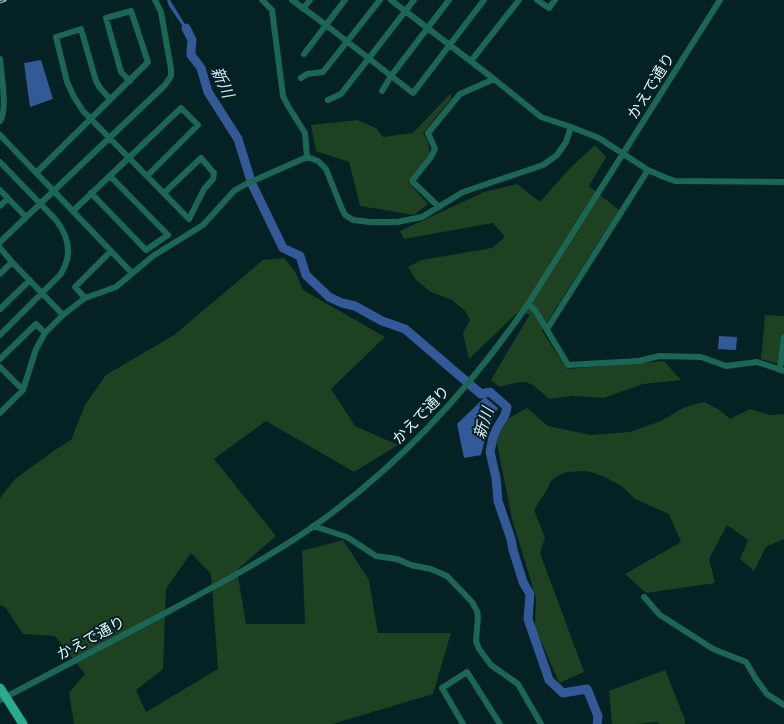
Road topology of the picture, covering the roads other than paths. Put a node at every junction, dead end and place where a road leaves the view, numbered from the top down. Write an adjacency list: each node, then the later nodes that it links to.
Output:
1 (155, 0): 37 (street)
2 (262, 0): 39 (street)
3 (292, 0): 15 (street)
4 (310, 0): 15 (street)
5 (345, 0): 17 (street)
6 (380, 0): 19 (street)
7 (391, 0): 16 (street)
8 (414, 0): 16 (street)
9 (450, 0): 18 (street)
10 (484, 0): 20 (street)
11 (519, 0): 24 (street)
12 (537, 0): 13 (street)
13 (555, 0)
14 (720, 0): 38 (street, かえで通り)
15 (303, 9): 17 (street)
16 (406, 11): 18 (street); 22 (street)
17 (326, 25): 19 (street); 21 (street)
18 (428, 28): 20 (street); 25 (street)
19 (347, 42): 22 (street); 26 (street)
20 (450, 44): 24 (street); 25 (street)
21 (304, 54)
22 (369, 58): 25 (street); 32 (street)
23 (0, 59): 30 (street)
24 (471, 61): 27 (street)
25 (391, 76): 29 (street)
26 (301, 78)
27 (494, 79): 35 (street); 54 (street)
28 (130, 81): 28 (street); 31 (street)
29 (382, 91)
30 (2, 99): 34 (street)
31 (110, 99): 33 (street); 33 (street)
32 (328, 100)
33 (90, 118): 37 (street); 43 (street)
34 (0, 121)
35 (571, 127): 38 (street); 54 (street)
36 (0, 135): 43 (street)
37 (109, 138): 40 (street); 48 (street)
38 (623, 154): 42 (street); 66 (street, かえで通り)
39 (308, 157): 54 (street); 61 (street)
40 (129, 158): 44 (street); 45 (street); 45 (street)
41 (0, 162): 52 (street)
42 (648, 170): 46 (street); 69 (street)
43 (36, 173): 48 (street)
44 (110, 176): 49 (street); 49 (street)
45 (147, 176): 50 (street)
46 (782, 182)
47 (0, 190): 51 (street)
48 (53, 192): 52 (street); 55 (street)
49 (91, 193): 55 (street)
50 (164, 193): 50 (street)
51 (8, 198): 53 (street); 56 (street)
52 (40, 203): 56 (street); 64 (street)
53 (0, 206)
54 (439, 207)
55 (73, 211): 59 (street)
56 (26, 217): 57 (street)
57 (0, 242)
58 (0, 248): 60 (street)
59 (111, 251): 61 (street); 65 (street)
60 (12, 262): 62 (street); 63 (street)
61 (132, 273): 65 (street)
62 (0, 274)
63 (30, 280): 64 (street); 67 (street)
64 (43, 293): 68 (street); 71 (street)
65 (85, 298): 68 (street)
66 (528, 304): 69 (street); 78 (street, かえで通り)
67 (0, 309)
68 (63, 315): 70 (street)
69 (547, 329): 75 (street)
70 (44, 333): 73 (street); 76 (street)
71 (0, 335)
72 (784, 337): 75 (street)
73 (0, 359)
74 (0, 367): 76 (street)
75 (782, 371)
76 (23, 390): 77 (street)
77 (1, 409)
78 (313, 526): 81 (street, かえで通り); 86 (street)
79 (644, 597): 82 (street)
80 (0, 688): 81 (main road)
81 (3, 698): 83 (main road)
82 (784, 706)
83 (23, 724)
84 (463, 724): 85 (street)
85 (500, 724)
86 (541, 724)

